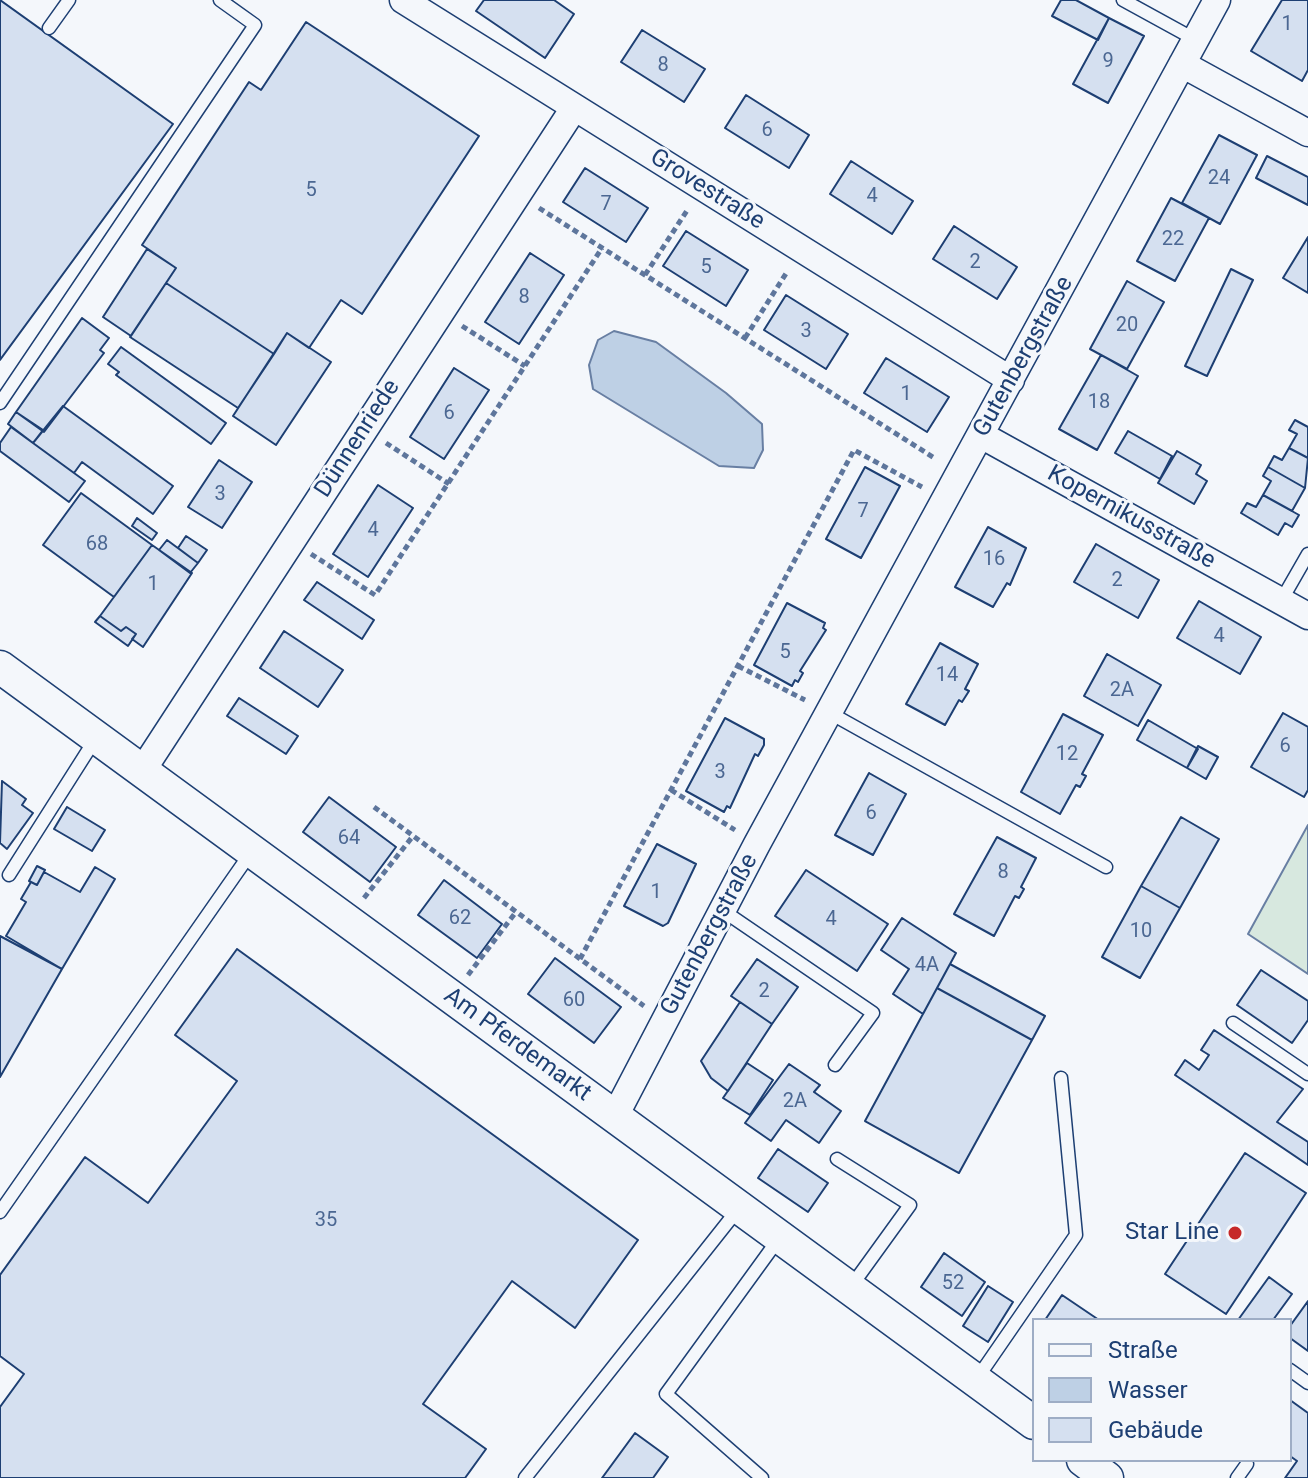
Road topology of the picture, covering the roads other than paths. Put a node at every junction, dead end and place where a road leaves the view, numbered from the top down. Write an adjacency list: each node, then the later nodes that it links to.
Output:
1 (69, 0): 6 (lane)
2 (220, 0): 12 (lane)
3 (403, 0): 9 (street, Grovestraße)
4 (1123, 0): 7 (lane)
5 (1217, 0): 7 (street, Gutenbergstraße)
6 (49, 28)
7 (1196, 40): 8 (street, Gutenbergstraße)
8 (1182, 64): 10 (street); 11 (street, Gutenbergstraße)
9 (574, 108): 11 (street, Grovestraße); 20 (street, Dünnenriede)
10 (1308, 133)
11 (1011, 380): 13 (street, Gutenbergstraße)
12 (0, 403)
13 (981, 435): 15 (street, Kopernikusstraße); 18 (street, Gutenbergstraße)
14 (1308, 554): 15 (lane)
15 (1281, 601): 16 (street, Kopernikusstraße)
16 (1308, 616)
17 (0, 667): 19 (street, Am Pferdemarkt)
18 (830, 713): 22 (lane); 24 (street, Gutenbergstraße)
19 (96, 738): 20 (street, Am Pferdemarkt); 23 (lane)
20 (142, 771): 21 (street, Am Pferdemarkt)
21 (252, 851): 29 (street, Am Pferdemarkt); 32 (lane)
22 (1106, 867)
23 (9, 875)
24 (722, 910): 26 (lane); 29 (street, Gutenbergstraße)
25 (1233, 1023): 27 (lane)
26 (835, 1065)
27 (1308, 1074)
28 (1061, 1078): 35 (lane)
29 (615, 1116): 31 (street, Am Pferdemarkt)
30 (837, 1159): 34 (lane)
31 (739, 1208): 33 (street, Am Pferdemarkt); 38 (lane)
32 (0, 1212)
33 (780, 1237): 34 (street, Am Pferdemarkt); 39 (lane)
34 (849, 1288): 35 (street, Am Pferdemarkt)
35 (976, 1380): 36 (street, Am Pferdemarkt)
36 (1032, 1422)
37 (1247, 1464): 40 (lane)
38 (525, 1478)
39 (762, 1478)
40 (1237, 1478)

